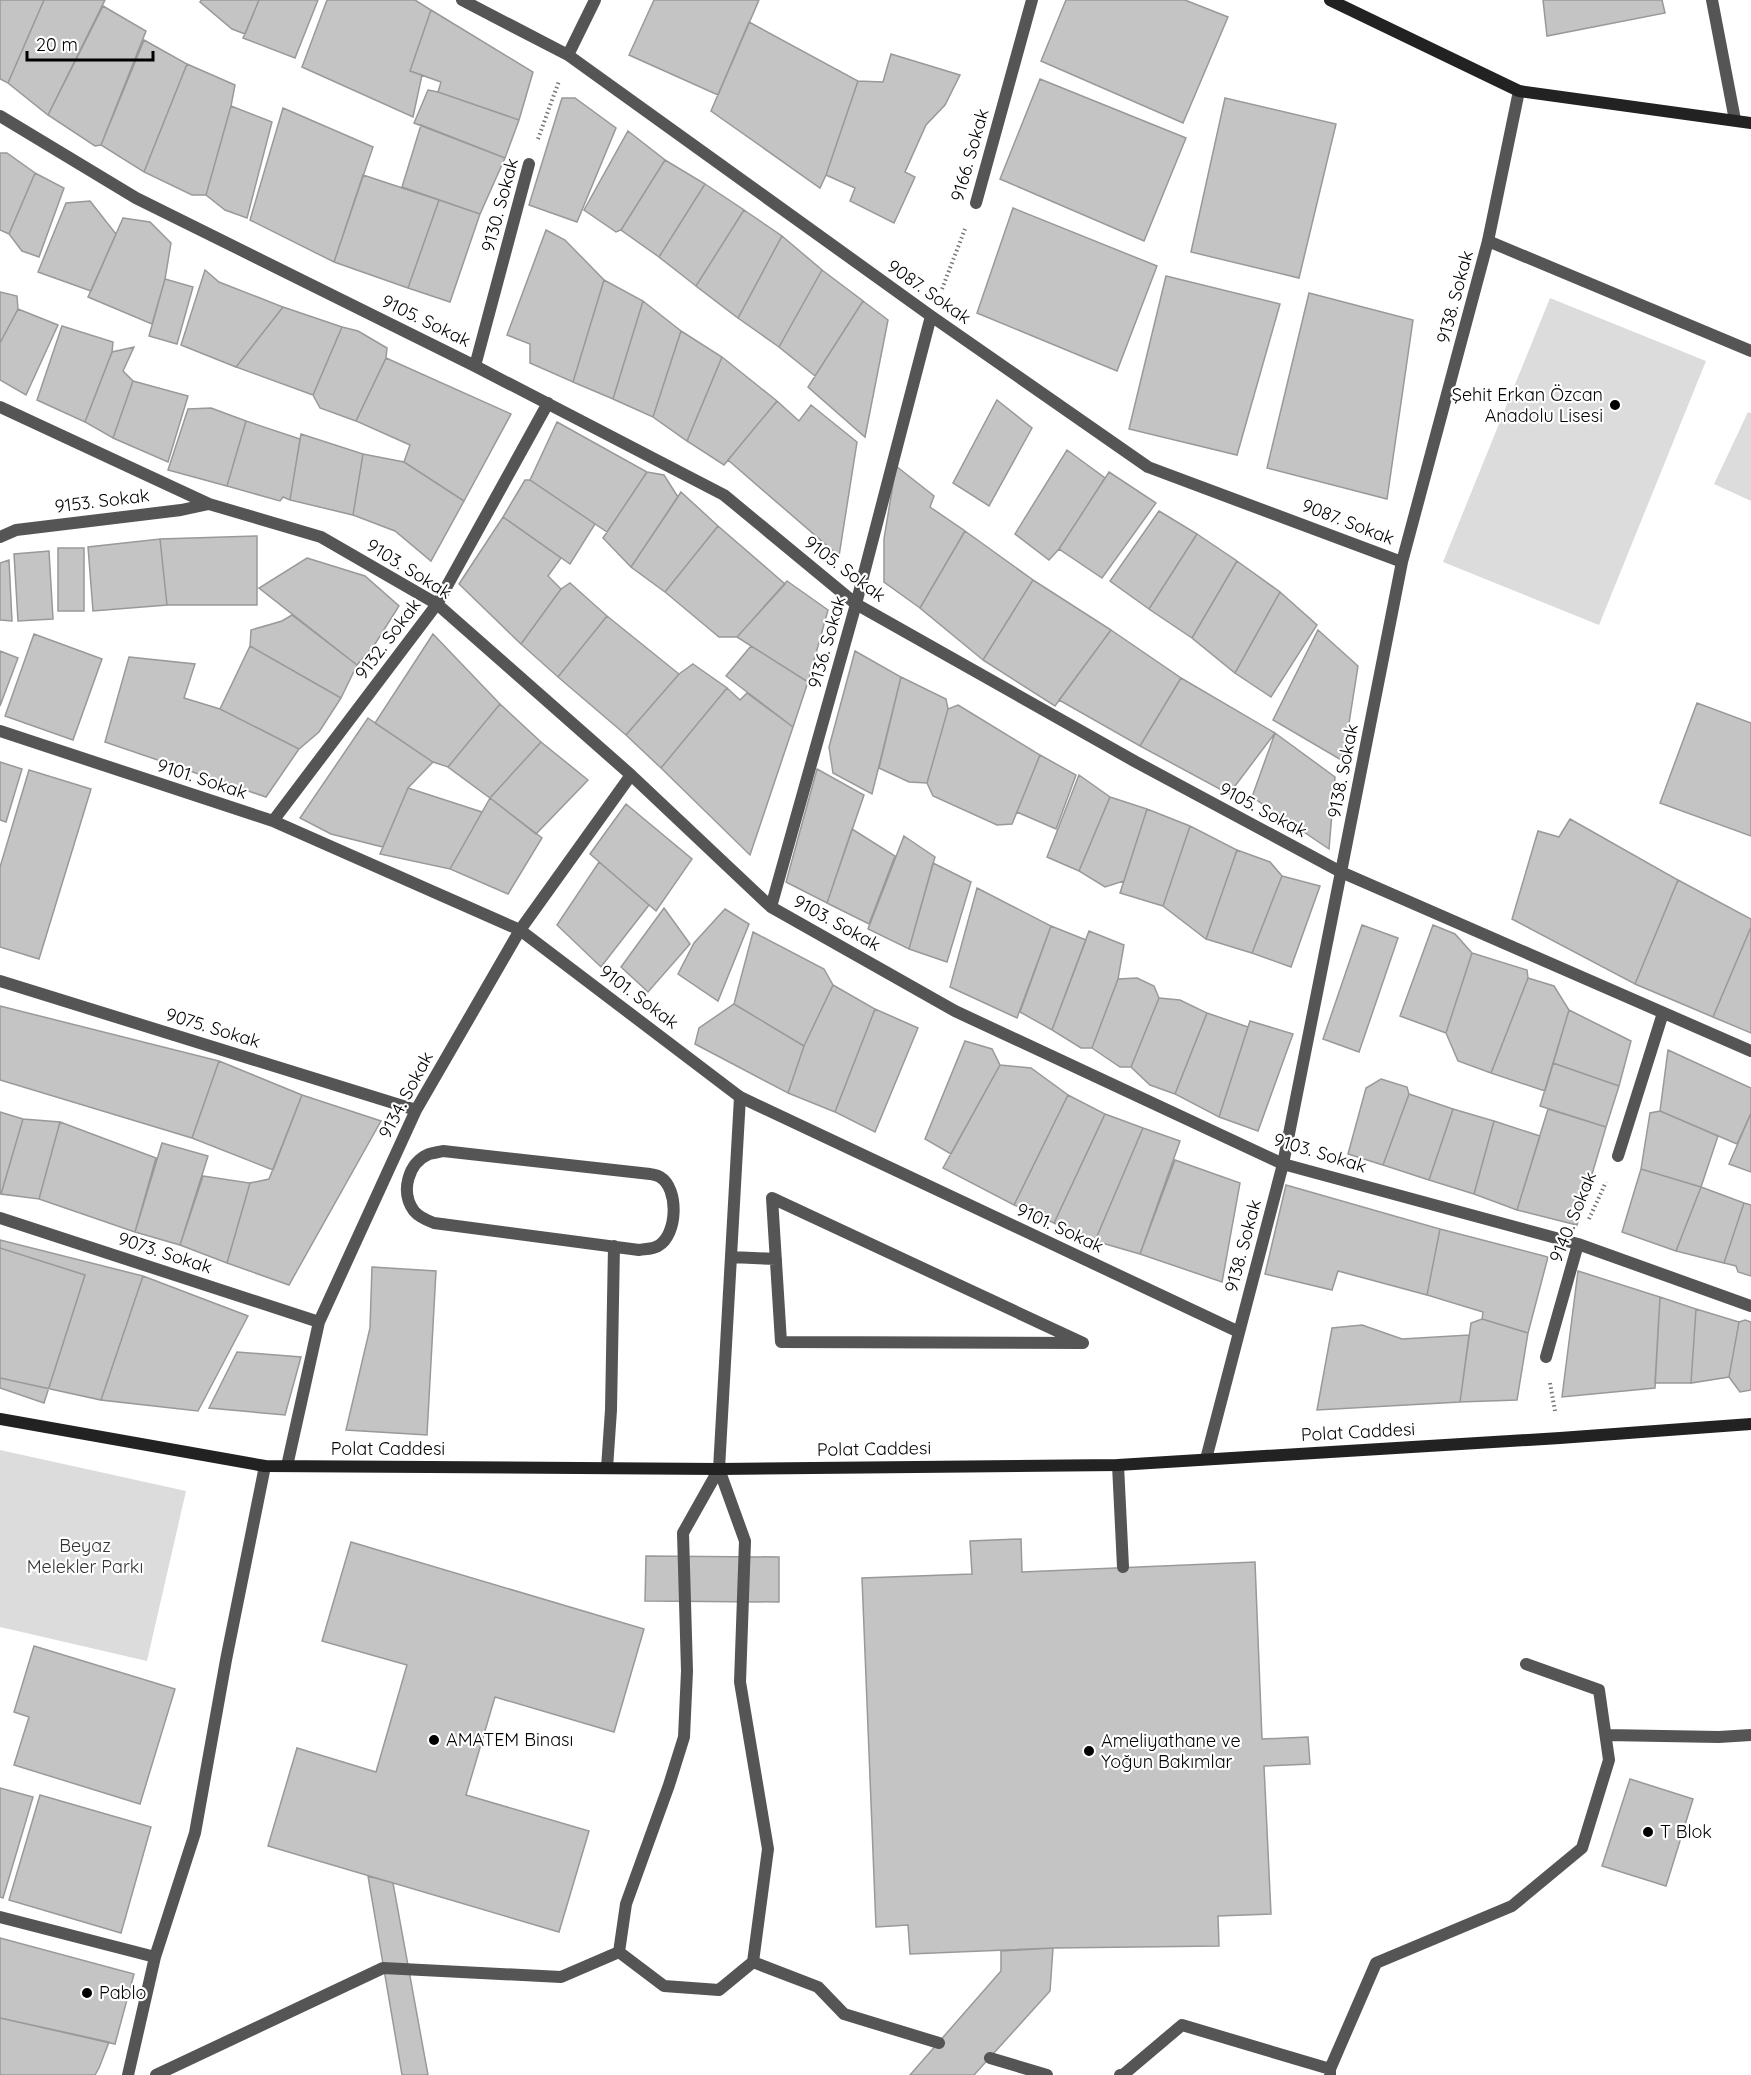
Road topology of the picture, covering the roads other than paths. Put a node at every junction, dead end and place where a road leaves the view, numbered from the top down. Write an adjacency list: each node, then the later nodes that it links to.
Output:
1 (462, 0): 6 (street, 9087. Sokak)
2 (595, 0): 6 (street)
3 (1032, 0): 12 (street, 9166. Sokak)
4 (1330, 0): 7 (main road)
5 (1712, 0): 9 (street)
6 (568, 55): 14 (street, 9087. Sokak)
7 (1519, 91): 9 (main road); 13 (street, 9138. Sokak)
8 (0, 116): 16 (street, 9105. Sokak)
9 (1735, 120): 10 (main road)
10 (1751, 123)
11 (529, 165): 16 (street, 9130. Sokak)
12 (976, 203)
13 (1488, 241): 15 (street); 21 (street, 9138. Sokak)
14 (931, 316): 21 (street, 9087. Sokak); 23 (street, 9136. Sokak)
15 (1751, 351)
16 (475, 366): 17 (street, 9105. Sokak)
17 (548, 403): 22 (street, 9132. Sokak); 23 (street, 9105. Sokak)
18 (0, 407): 19 (street, 9103. Sokak)
19 (209, 504): 20 (street, 9153. Sokak); 22 (street, 9103. Sokak)
20 (0, 537)
21 (1402, 562): 27 (street, 9138. Sokak)
22 (437, 604): 25 (street, 9103. Sokak); 26 (street, 9132. Sokak)
23 (856, 604): 27 (street, 9105. Sokak); 28 (street, 9136. Sokak)
24 (0, 731): 26 (street, 9101. Sokak)
25 (631, 775): 28 (street, 9103. Sokak); 29 (street, 9134. Sokak)
26 (273, 821): 29 (street, 9101. Sokak)
27 (1341, 873): 31 (street, 9105. Sokak); 36 (street, 9138. Sokak)
28 (771, 907): 36 (street, 9103. Sokak)
29 (520, 930): 33 (street, 9101. Sokak); 34 (street, 9134. Sokak)
30 (0, 981): 34 (street, 9075. Sokak)
31 (1663, 1013): 32 (street, 9105. Sokak); 35 (street, 9140. Sokak)
32 (1751, 1051)
33 (740, 1097): 40 (street); 44 (street, 9101. Sokak)
34 (416, 1110): 43 (street, 9134. Sokak)
35 (1618, 1156)
36 (1283, 1164): 38 (street, 9103. Sokak); 44 (street, 9138. Sokak)
37 (0, 1218): 43 (street, 9073. Sokak)
38 (1578, 1244): 42 (street, 9103. Sokak); 45 (street, 9140. Sokak)
39 (614, 1246): 39 (street); 52 (street)
40 (731, 1257): 41 (street); 53 (street)
41 (776, 1259): 41 (street)
42 (1751, 1306)
43 (319, 1322): 51 (street, 9134. Sokak)
44 (1239, 1332): 48 (street, 9138. Sokak)
45 (1546, 1357)
46 (0, 1419): 50 (main road, Polat Caddesi)
47 (1751, 1424): 48 (main road, Polat Caddesi)
48 (1206, 1460): 49 (main road, Polat Caddesi)
49 (1118, 1465): 53 (main road, Polat Caddesi); 54 (street)
50 (265, 1466): 51 (main road, Polat Caddesi); 60 (street)
51 (287, 1467): 52 (main road, Polat Caddesi)
52 (607, 1468): 53 (main road, Polat Caddesi)
53 (719, 1469): 59 (street); 61 (street)
54 (1123, 1568)
55 (1526, 1664): 57 (street)
56 (1751, 1735): 57 (street)
57 (1605, 1736): 64 (street)
58 (0, 1917): 60 (street)
59 (619, 1952): 61 (street); 66 (street)
60 (155, 1957): 65 (street)
61 (753, 1962): 62 (street)
62 (939, 2043)
63 (990, 2058): 67 (street)
64 (1330, 2072): 68 (street)
65 (128, 2075)
66 (156, 2075)
67 (1047, 2075)
68 (1120, 2075)

